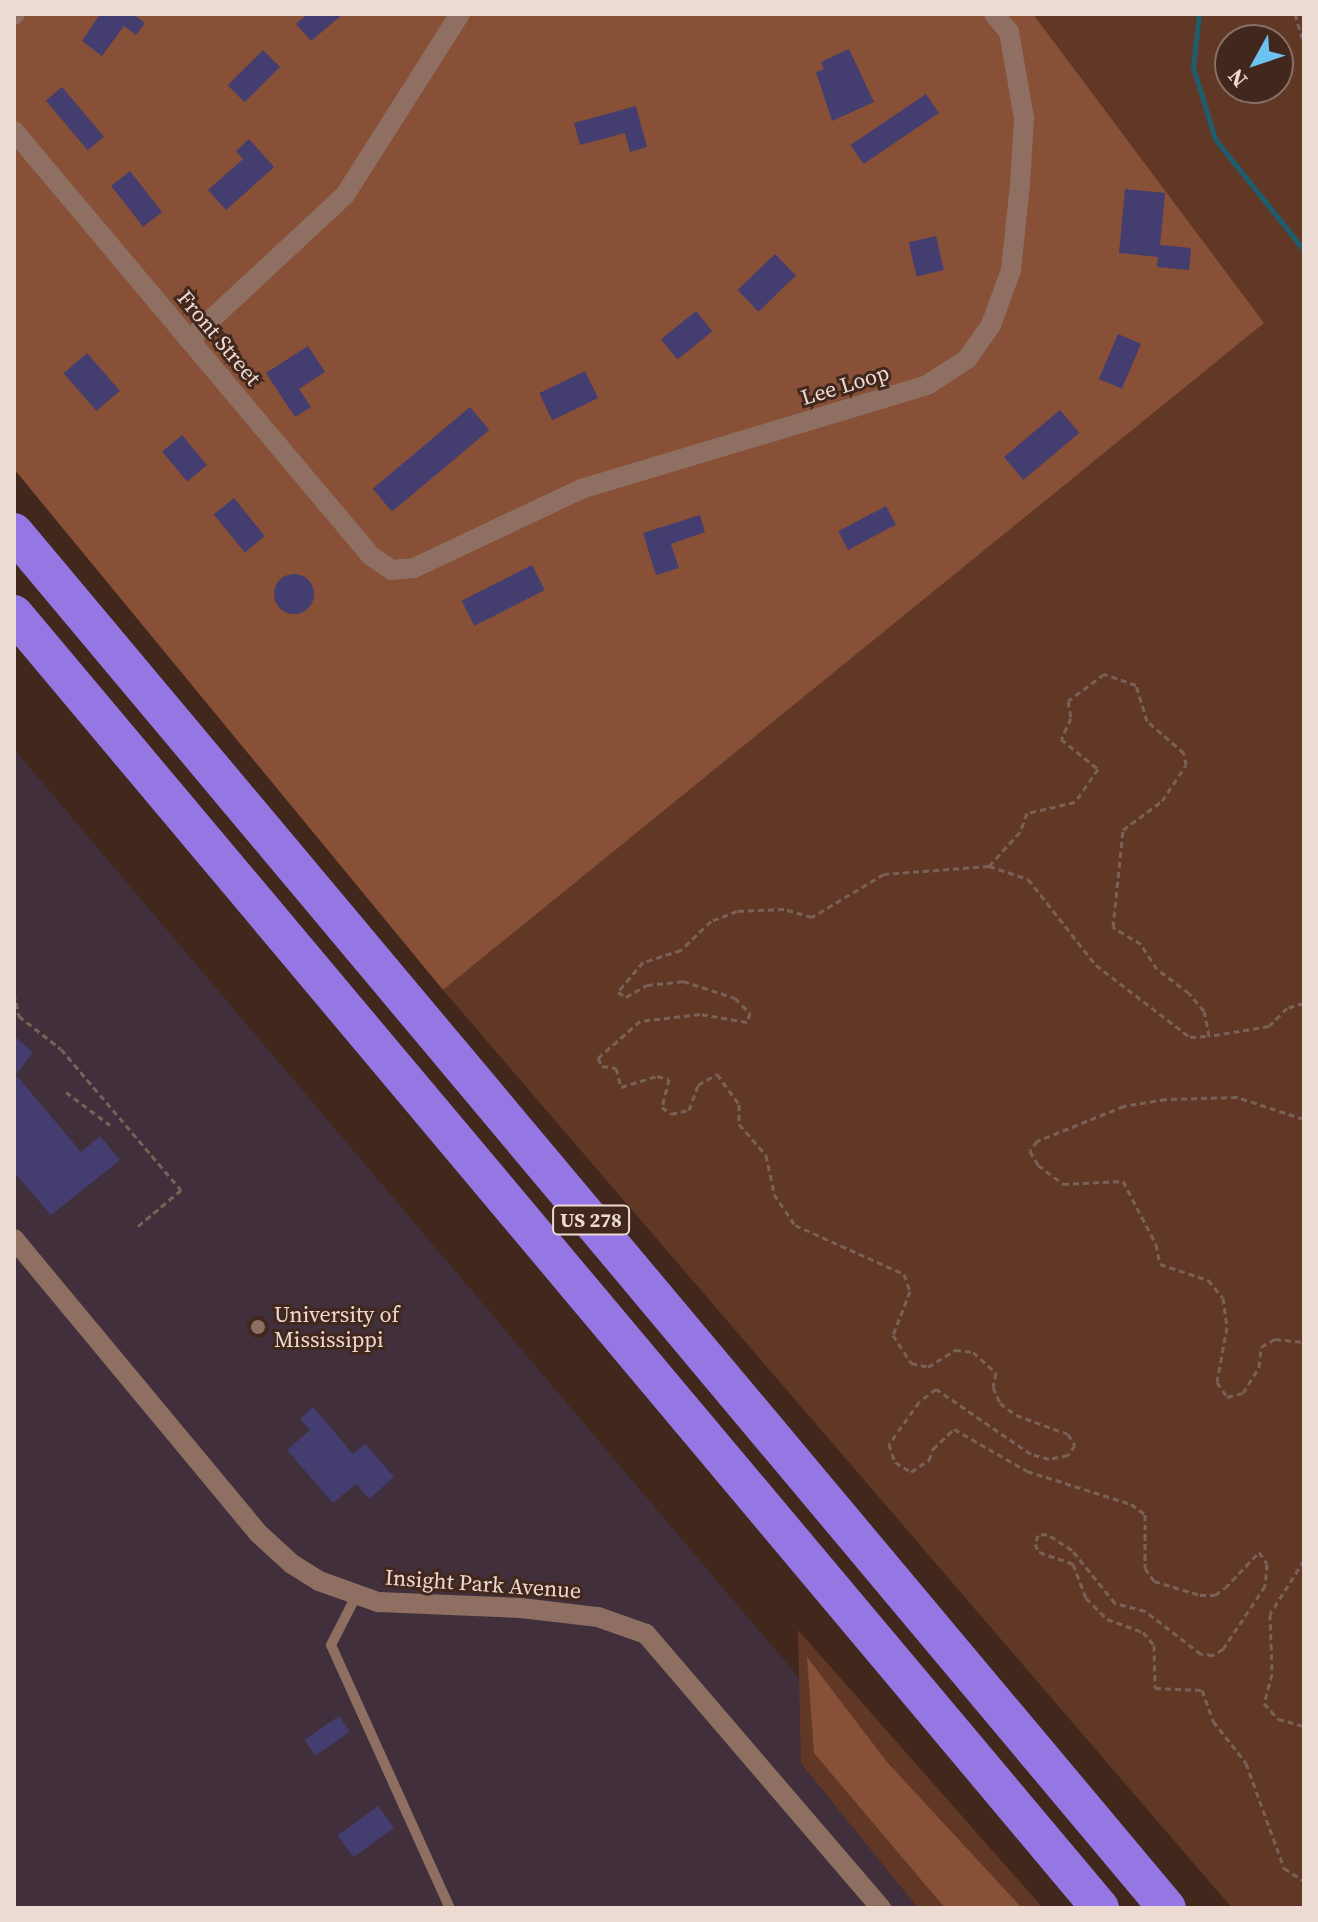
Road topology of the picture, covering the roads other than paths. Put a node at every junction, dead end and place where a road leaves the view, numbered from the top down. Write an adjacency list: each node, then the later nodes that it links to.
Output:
1 (460, 14): 4 (street)
2 (994, 14): 6 (street, Lee Loop)
3 (14, 131): 4 (street, Front Street)
4 (189, 340): 6 (street, Front Street)
5 (14, 532): 13 (highway, US 278)
6 (392, 570)
7 (14, 614): 12 (highway, US 278)
8 (14, 1239): 9 (street, Insight Park Avenue)
9 (356, 1596): 10 (lane); 11 (street, Insight Park Avenue)
10 (450, 1908)
11 (881, 1908)
12 (1100, 1908)
13 (1167, 1908)

